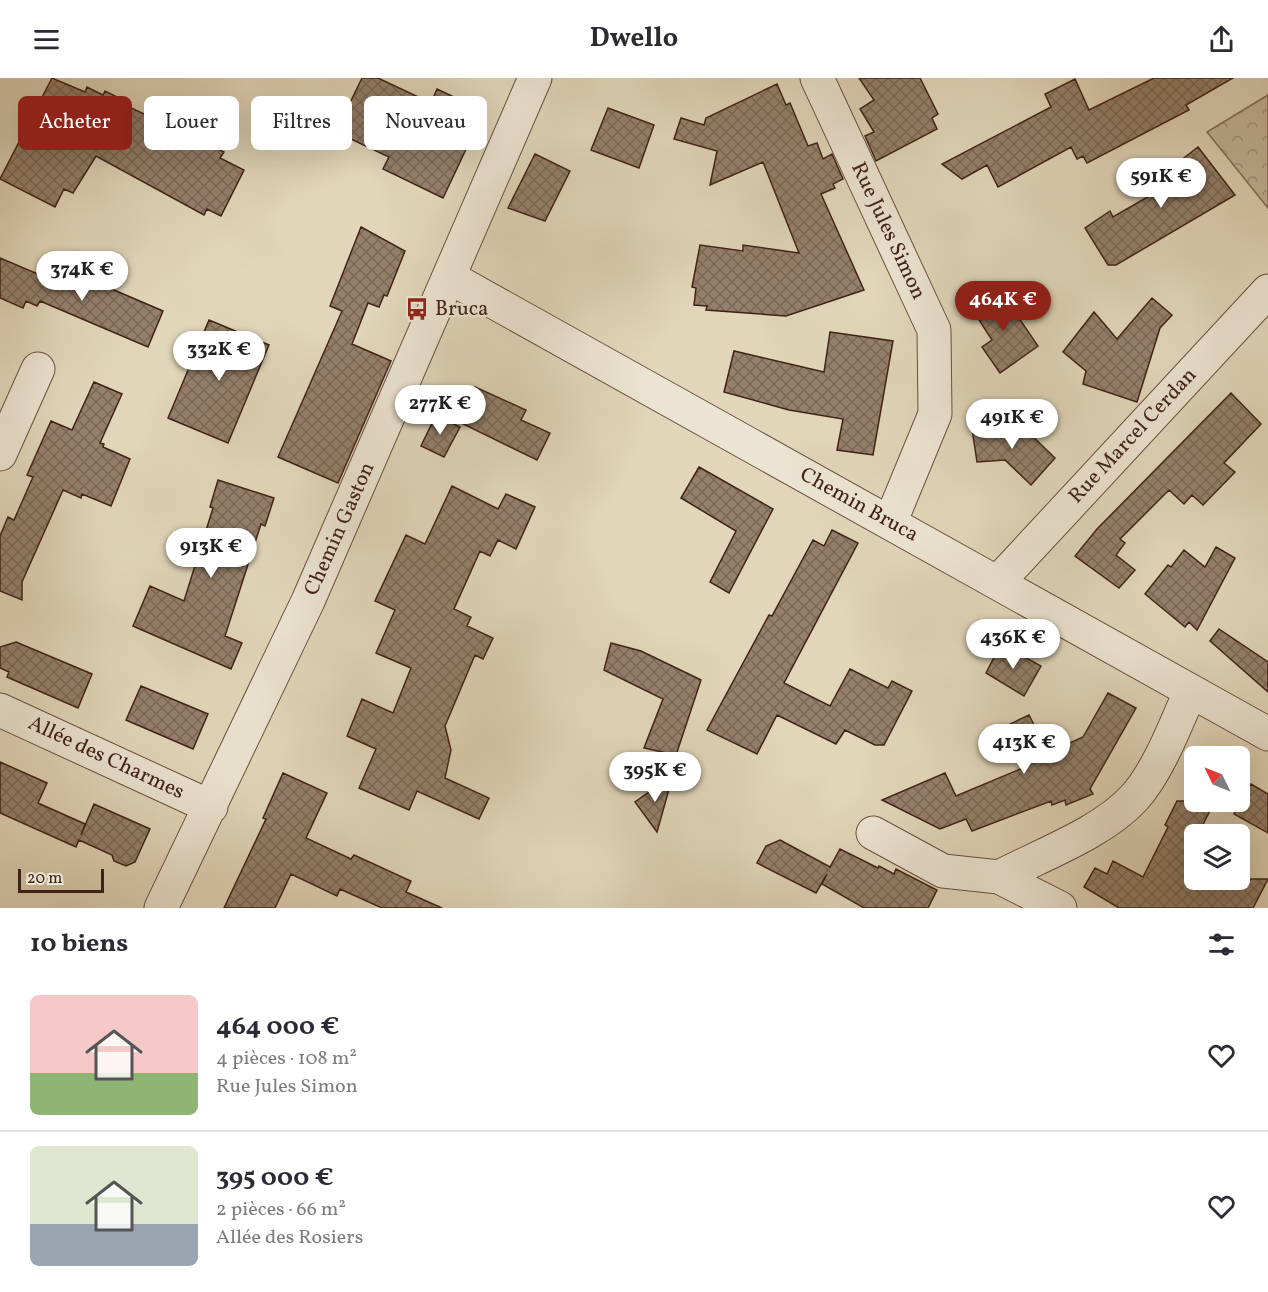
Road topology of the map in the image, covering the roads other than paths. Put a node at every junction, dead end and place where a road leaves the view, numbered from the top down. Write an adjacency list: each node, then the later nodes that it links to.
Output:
1 (535, 78): 3 (street, Chemin Gaston)
2 (817, 78): 7 (street, Rue Jules Simon)
3 (449, 277): 7 (street, Chemin Bruca); 12 (street, Chemin Gaston)
4 (1268, 291): 8 (street, Rue Marcel Cerdan)
5 (38, 369): 6 (street)
6 (0, 454)
7 (890, 523): 8 (street, Chemin Bruca)
8 (998, 582): 9 (street, Chemin Bruca)
9 (1190, 692): 11 (street, Chemin Bruca); 14 (street)
10 (0, 710): 12 (street, Allée des Charmes)
11 (1268, 734)
12 (211, 807): 15 (street, Chemin Gaston)
13 (873, 833): 14 (street)
14 (999, 877): 16 (street)
15 (161, 908)
16 (1060, 908)

